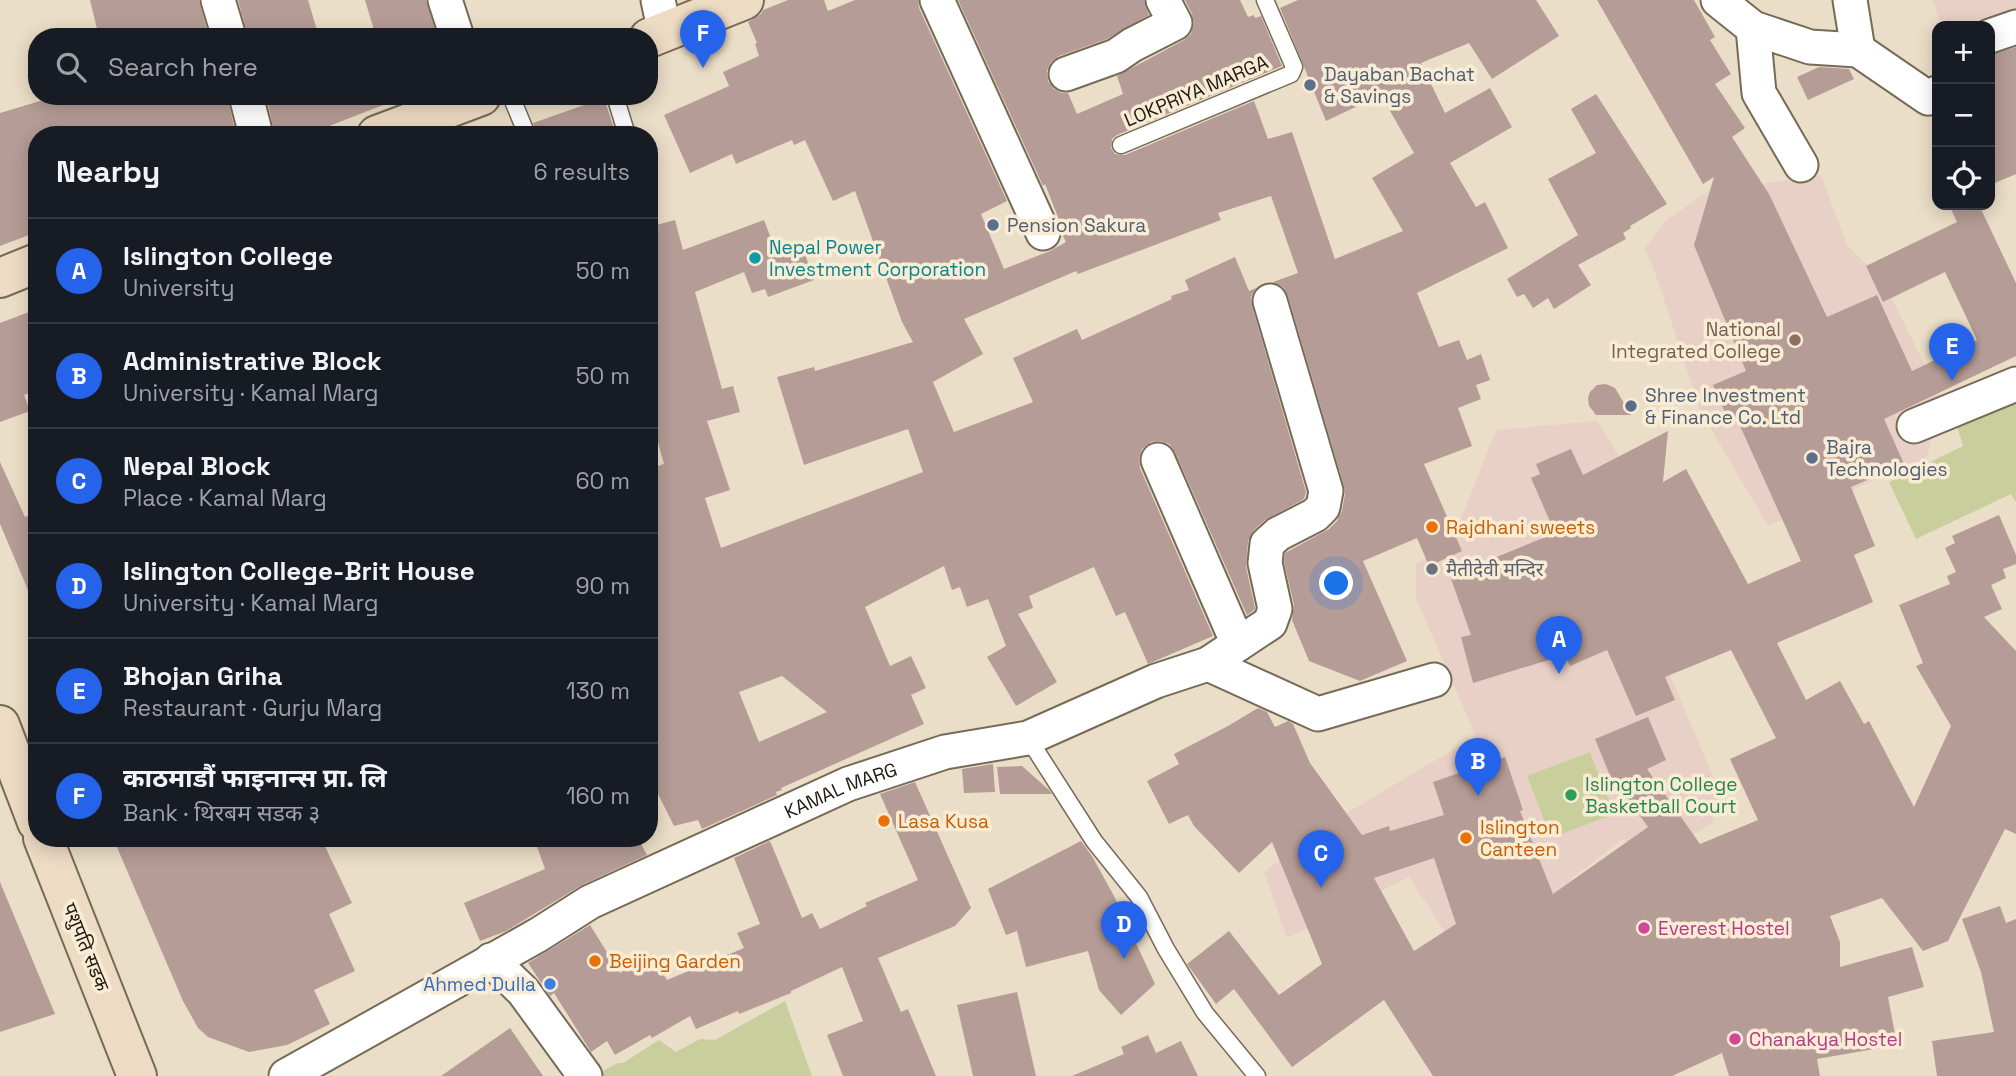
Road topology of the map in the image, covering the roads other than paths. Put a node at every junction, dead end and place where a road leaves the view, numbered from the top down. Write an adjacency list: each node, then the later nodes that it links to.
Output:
1 (218, 0): 11 (street)
2 (445, 0): 12 (street)
3 (744, 0): 9 (main road)
4 (937, 0): 28 (street)
5 (1163, 0): 16 (street)
6 (1265, 0): 26 (lane, LOKPRIYA MARGA)
7 (1718, 0): 13 (street)
8 (1850, 0): 15 (street)
9 (657, 24)
10 (2016, 27): 14 (street)
11 (226, 28)
12 (454, 28)
13 (1753, 29): 15 (street); 27 (street)
14 (1995, 34)
15 (1858, 50): 17 (street)
16 (1066, 74)
17 (1932, 96)
18 (248, 105): 22 (street)
19 (463, 105): 23 (main road)
20 (495, 105): 24 (lane)
21 (618, 105): 25 (lane)
22 (254, 126)
23 (403, 126)
24 (517, 126)
25 (624, 126)
26 (1121, 145)
27 (1801, 165)
28 (1043, 233)
29 (28, 267): 30 (main road)
30 (0, 278)
31 (1270, 301): 35 (street, KAMAL MARG)
32 (2016, 384): 33 (street)
33 (1914, 426)
34 (1158, 460): 35 (street)
35 (1237, 644): 36 (street, KAMAL MARG)
36 (1208, 664): 37 (street); 39 (street, KAMAL MARG)
37 (1434, 680)
38 (0, 725): 40 (main road)
39 (1028, 738): 42 (street, KAMAL MARG); 46 (lane)
40 (28, 798)
41 (47, 847): 43 (main road, पशुपति सडक)
42 (492, 960): 44 (street, KAMAL MARG); 45 (street)
43 (142, 1069)
44 (286, 1076)
45 (585, 1076)
46 (1256, 1076)

